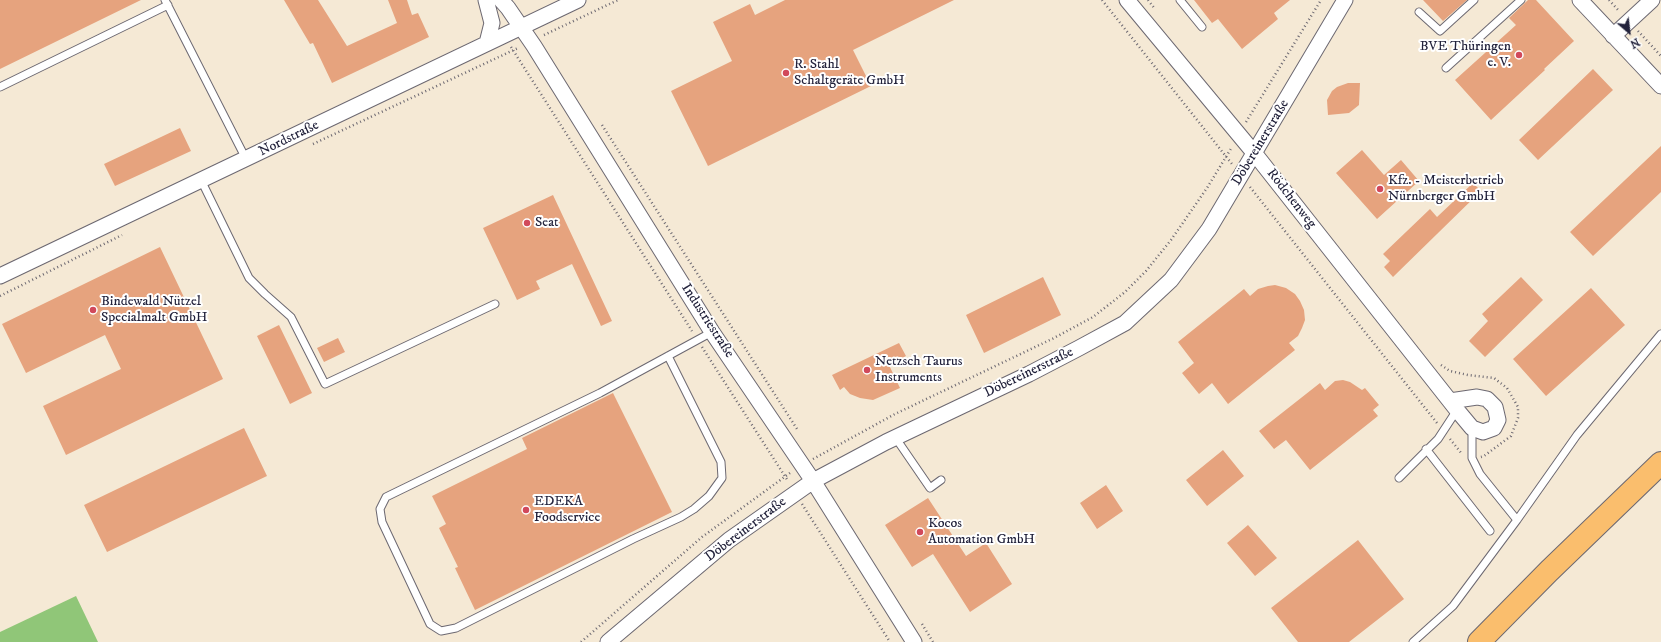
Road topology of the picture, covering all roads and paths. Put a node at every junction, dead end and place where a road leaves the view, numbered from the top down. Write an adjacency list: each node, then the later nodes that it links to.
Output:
1 (486, 0): 24 (street)
2 (501, 0): 19 (street, Industriestraße)
3 (578, 0): 18 (street, Nordstraße)
4 (618, 0): 21 (path)
5 (1102, 0): 33 (path)
6 (1127, 0): 30 (street, Rödchenweg)
7 (1148, 0): 16 (path)
8 (1180, 0): 20 (lane)
9 (1321, 0): 30 (path)
10 (1345, 0): 32 (street, Döbereinerstraße)
11 (1474, 0): 17 (lane)
12 (1521, 0): 25 (lane)
13 (1580, 0): 22 (street)
14 (1652, 0): 22 (street)
15 (166, 2): 27 (lane); 34 (lane)
16 (1158, 12)
17 (1419, 12)
18 (535, 20): 19 (street, Nordstraße); 21 (path)
19 (521, 27): 23 (street, Industriestraße); 24 (street, Nordstraße)
20 (1202, 27)
21 (545, 35): 23 (path)
22 (1612, 36): 26 (street)
23 (531, 42): 31 (path); 41 (street, Industriestraße)
24 (487, 43): 34 (street, Nordstraße)
25 (1446, 68)
26 (1661, 86)
27 (0, 87)
28 (1241, 117): 30 (path)
29 (599, 121): 48 (path)
30 (1242, 129): 32 (street, Rödchenweg); 32 (path); 33 (path)
31 (308, 146)
32 (1258, 148): 35 (street, Döbereinerstraße); 45 (street, Rödchenweg)
33 (1226, 157): 35 (path); 53 (path)
34 (246, 159): 36 (street, Nordstraße)
35 (1241, 177): 47 (path); 49 (street, Döbereinerstraße)
36 (202, 180): 38 (street, Nordstraße); 40 (lane)
37 (123, 235): 39 (path)
38 (0, 276)
39 (0, 296)
40 (495, 304)
41 (712, 332): 43 (lane); 53 (street, Industriestraße)
42 (1661, 334): 58 (lane)
43 (668, 356): 43 (lane)
44 (1438, 363): 52 (path)
45 (1454, 406): 46 (street, Rödchenweg); 46 (street); 47 (lane)
46 (1472, 428): 52 (lane)
47 (1443, 430): 50 (lane); 52 (path)
48 (799, 432)
49 (895, 437): 55 (street, Döbereinerstraße); 57 (lane)
50 (1426, 449): 56 (lane); 59 (lane)
51 (811, 451): 53 (path)
52 (1472, 458): 58 (lane)
53 (809, 461): 55 (street, Industriestraße); 55 (path); 61 (path)
54 (1661, 463): 66 (main road)
55 (819, 477): 62 (street, Döbereinerstraße); 63 (street, Industriestraße)
56 (1399, 478)
57 (941, 480)
58 (1517, 520): 65 (lane)
59 (1490, 532)
60 (921, 623): 64 (path)
61 (580, 642)
62 (608, 642)
63 (914, 642)
64 (933, 642)
65 (1413, 642)
66 (1479, 642)

